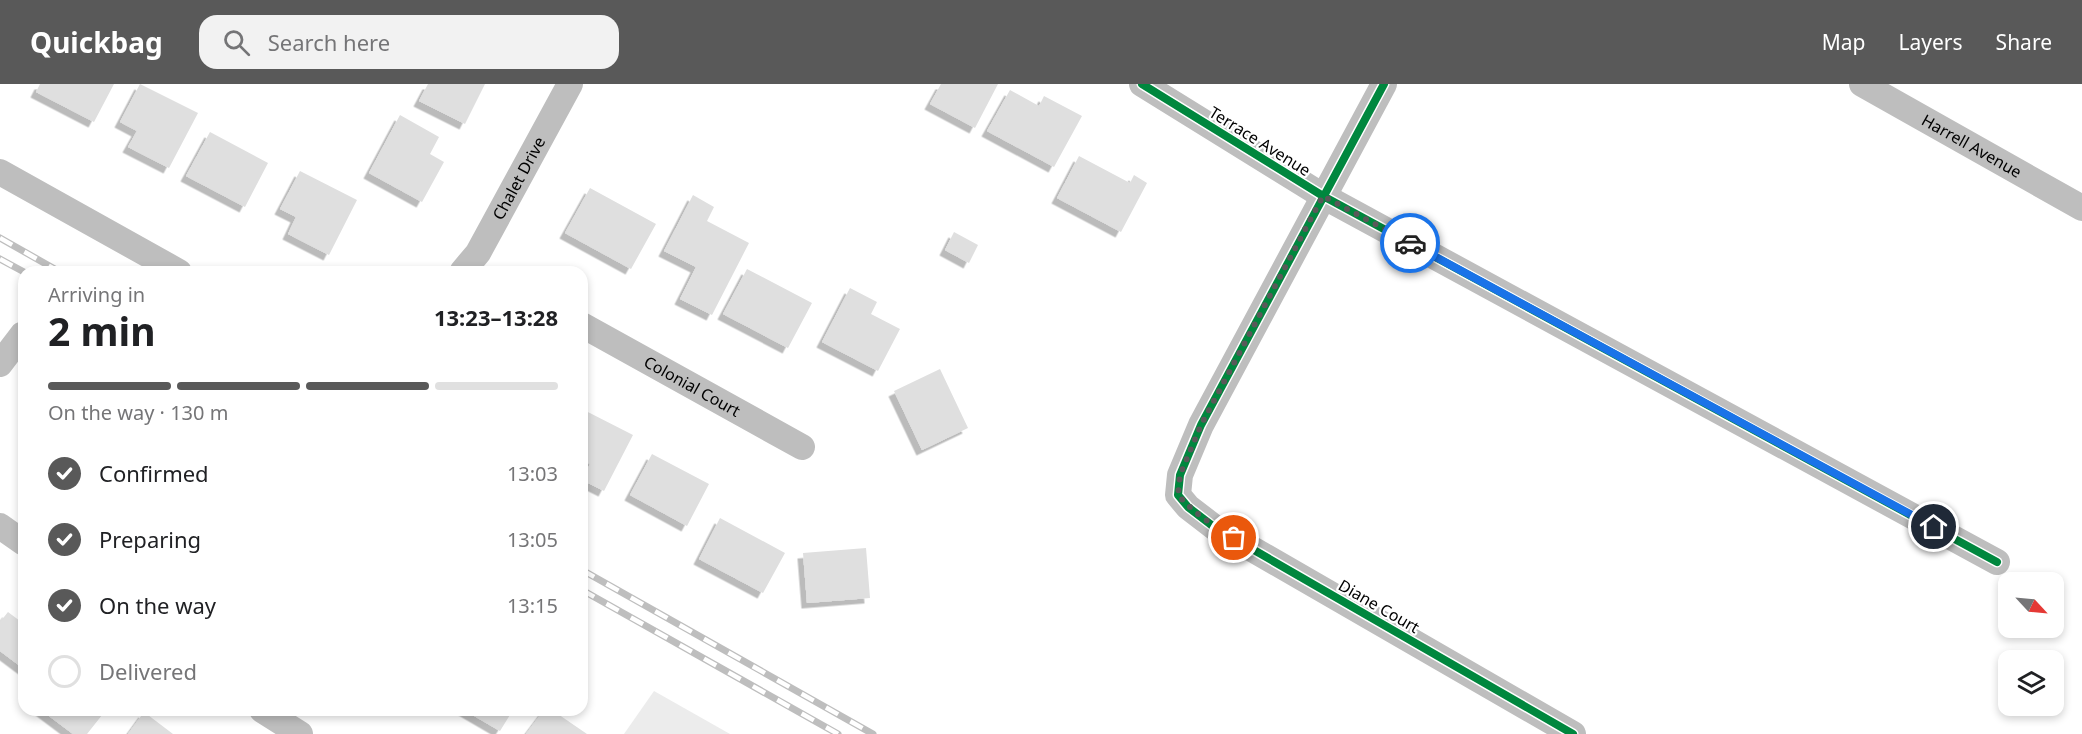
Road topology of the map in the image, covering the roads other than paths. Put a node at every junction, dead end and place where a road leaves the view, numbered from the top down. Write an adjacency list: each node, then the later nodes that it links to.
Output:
1 (570, 84): 9 (street, Chalet Drive)
2 (1143, 84): 6 (street, Terrace Avenue)
3 (1384, 84): 6 (street)
4 (1862, 84): 7 (street, Harrell Avenue)
5 (0, 172): 8 (street)
6 (1323, 196): 16 (street, Terrace Avenue); 19 (street, Diane Court)
7 (2082, 208)
8 (168, 266)
9 (473, 266)
10 (588, 329): 13 (street, Colonial Court)
11 (18, 340): 12 (street)
12 (0, 364)
13 (802, 447)
14 (0, 526): 15 (street)
15 (18, 539)
16 (1997, 562)
17 (272, 716): 18 (street)
18 (300, 734)
19 (1573, 734)

